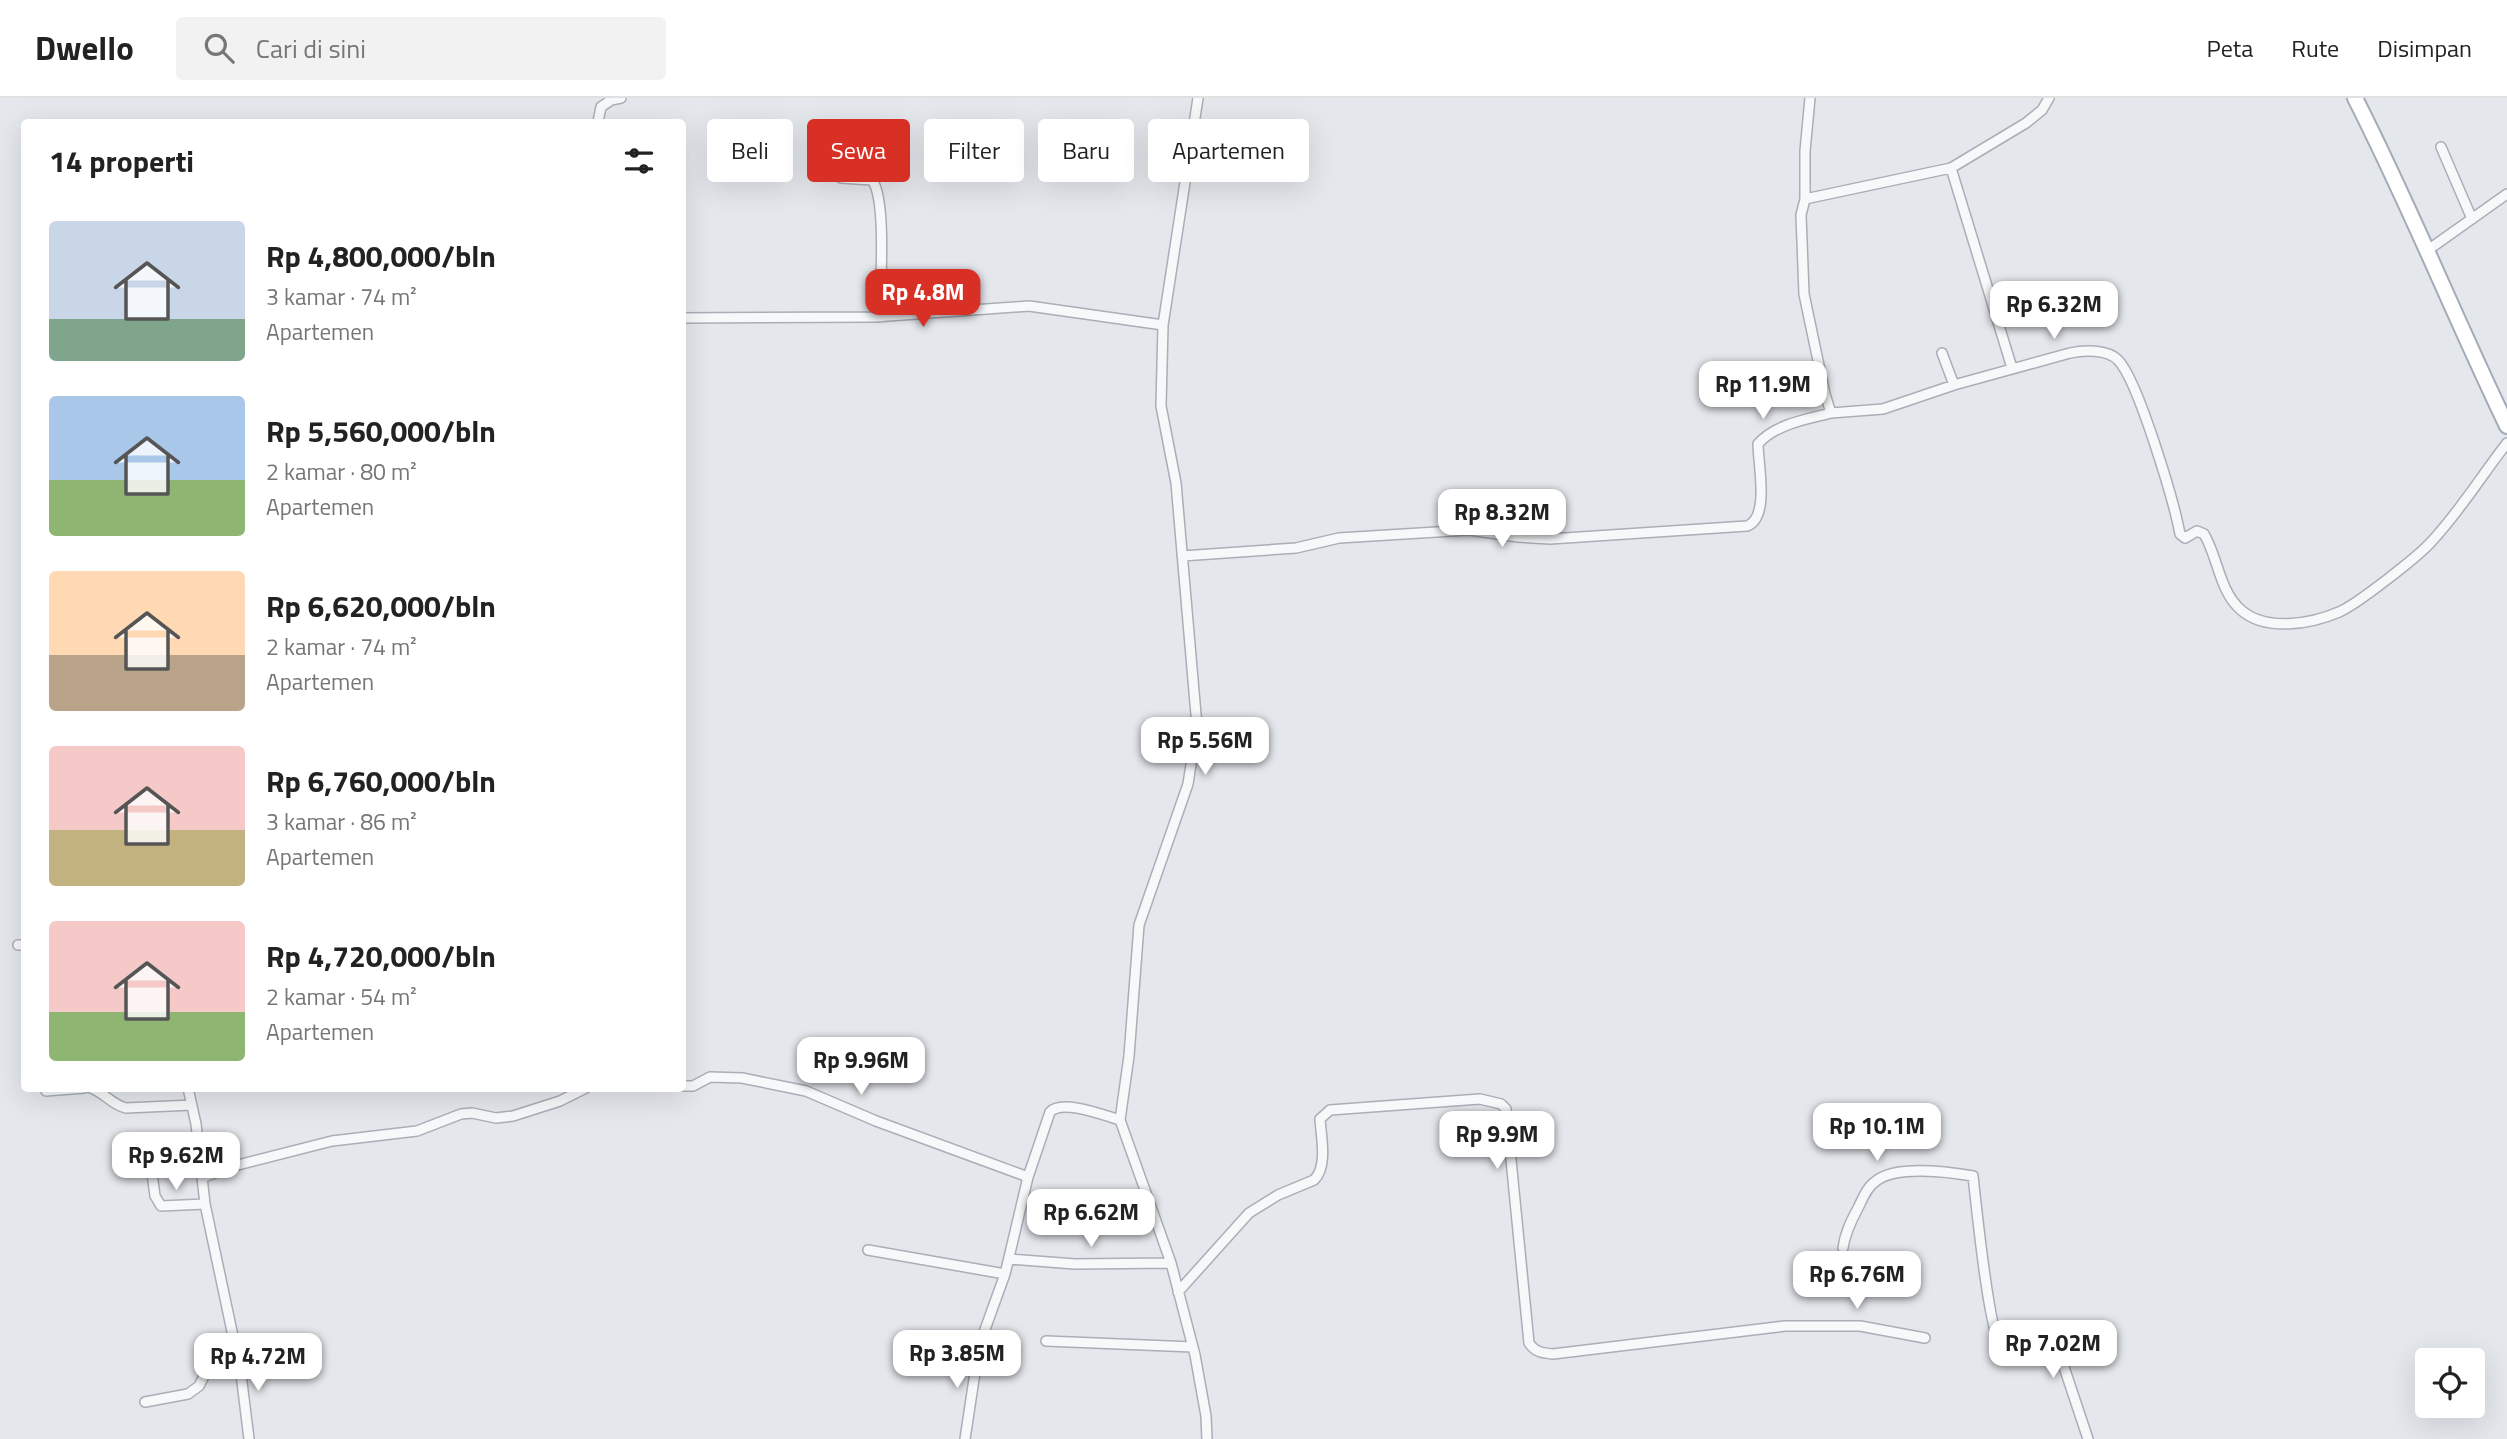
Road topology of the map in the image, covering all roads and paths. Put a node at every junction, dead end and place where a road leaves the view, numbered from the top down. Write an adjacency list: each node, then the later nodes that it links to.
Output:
1 (621, 98): 6 (street)
2 (1198, 98): 16 (street)
3 (1810, 98): 11 (street)
4 (2049, 98): 8 (street)
5 (2355, 98): 13 (main road)
6 (599, 119)
7 (2441, 147): 12 (street)
8 (1951, 168): 11 (street); 18 (street)
9 (873, 182): 14 (street)
10 (2507, 194): 12 (street)
11 (1805, 199): 20 (street)
12 (2472, 219): 13 (street)
13 (2428, 250): 21 (main road)
14 (880, 317): 15 (street); 16 (street)
15 (686, 318)
16 (1163, 325): 23 (street)
17 (1942, 353): 19 (street)
18 (2012, 368): 19 (street); 22 (street)
19 (1954, 385): 20 (street)
20 (1831, 413): 23 (street)
21 (2507, 426)
22 (2507, 443)
23 (1182, 556): 29 (street)
24 (686, 1086): 33 (street)
25 (101, 1092): 28 (street)
26 (189, 1092): 28 (street)
27 (578, 1092): 31 (street)
28 (192, 1105): 30 (street)
29 (1120, 1120): 33 (street); 39 (street)
30 (198, 1146): 31 (street); 34 (street)
31 (230, 1167): 34 (street)
32 (152, 1173): 35 (street)
33 (1028, 1177): 38 (street)
34 (202, 1178): 35 (street)
35 (205, 1204): 45 (street)
36 (1843, 1248): 50 (street)
37 (869, 1250): 40 (street)
38 (1009, 1259): 39 (street); 40 (street)
39 (1171, 1263): 41 (street)
40 (1005, 1274): 48 (street)
41 (1178, 1292): 42 (street); 44 (street)
42 (1925, 1338)
43 (1046, 1341): 44 (street)
44 (1193, 1347): 49 (street)
45 (236, 1352): 46 (street); 47 (street)
46 (145, 1402)
47 (249, 1439)
48 (965, 1439)
49 (1207, 1439)
50 (2088, 1439)

